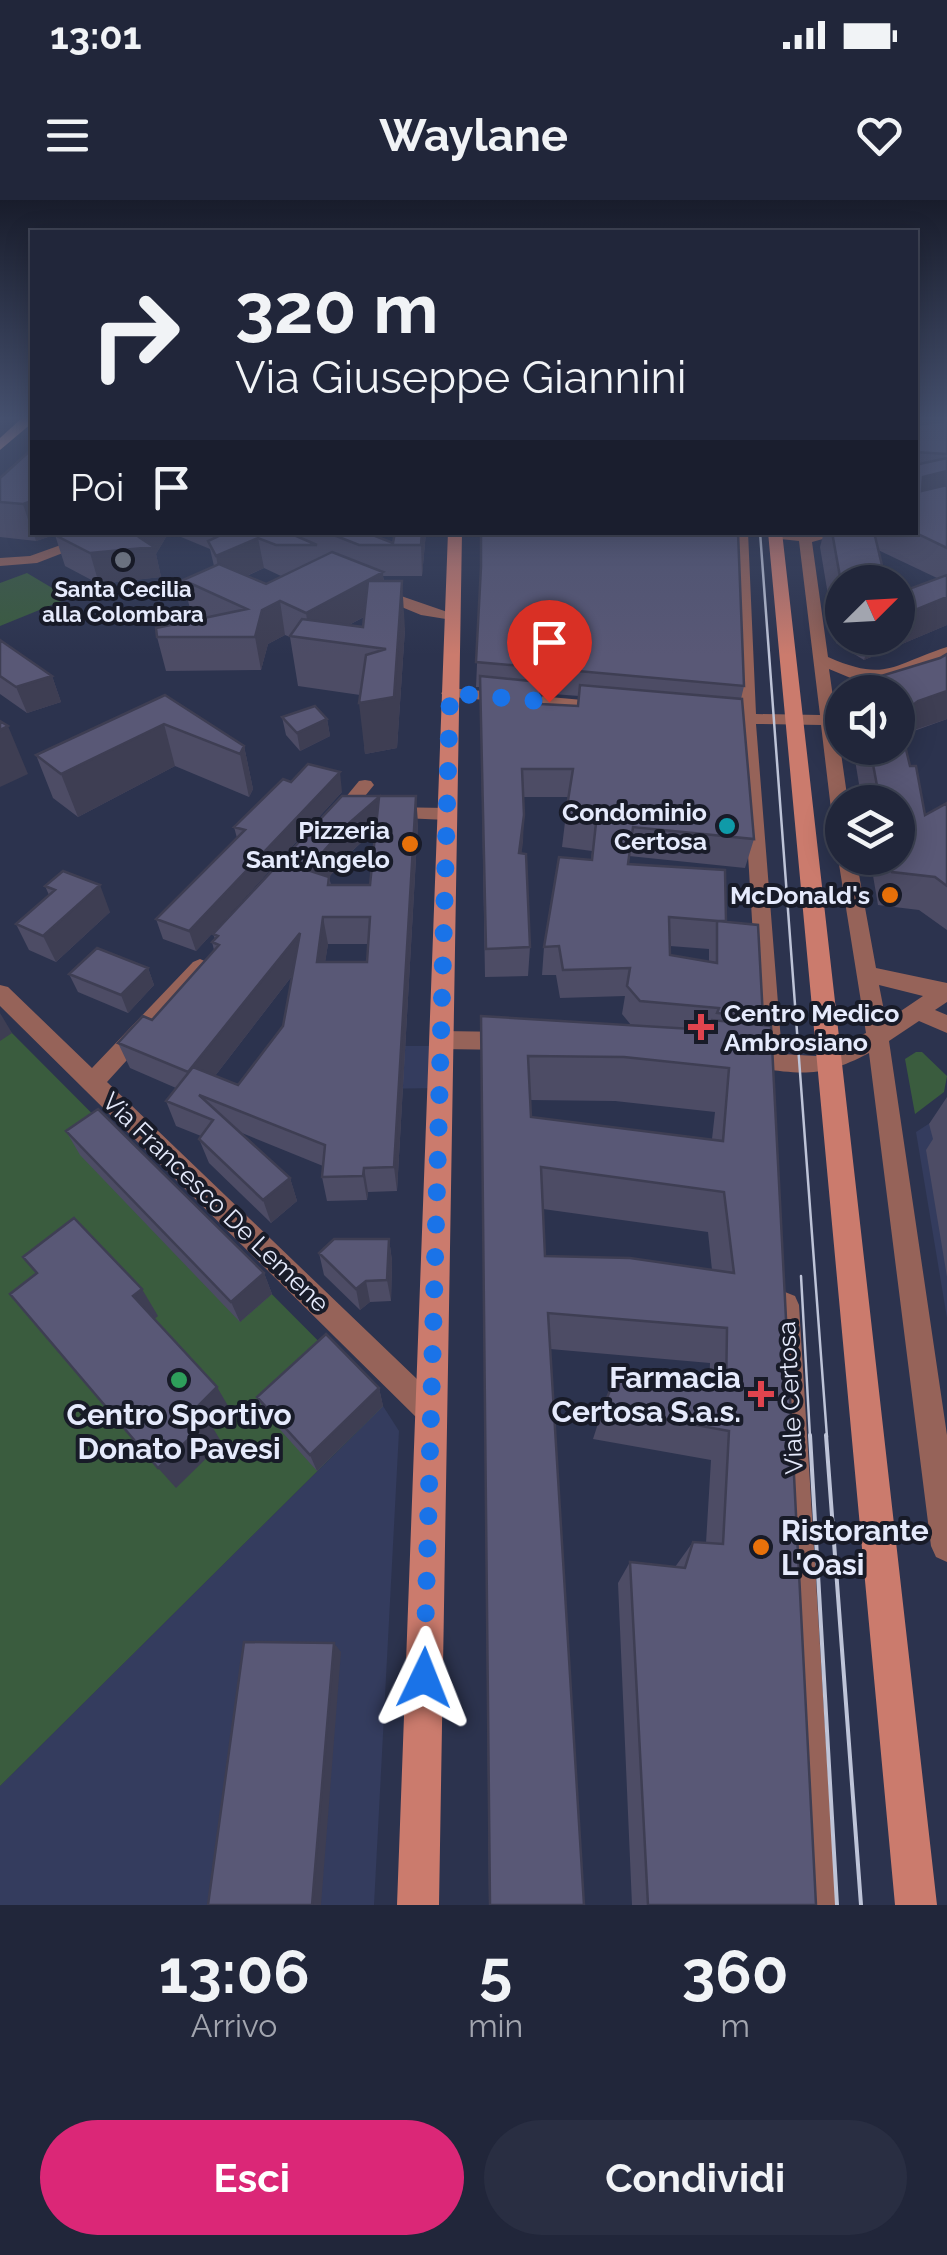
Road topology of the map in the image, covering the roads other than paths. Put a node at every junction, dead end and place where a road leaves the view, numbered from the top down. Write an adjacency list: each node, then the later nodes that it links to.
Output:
1 (103, 535): 6 (street)
2 (455, 535): 8 (street)
3 (742, 535): 18 (street)
4 (775, 535): 17 (street)
5 (804, 535): 10 (street)
6 (0, 562)
7 (365, 586): 8 (street)
8 (452, 616): 12 (street)
9 (947, 651): 11 (street)
10 (822, 660): 11 (street); 13 (street)
11 (890, 675)
12 (450, 693): 14 (street); 21 (street)
13 (825, 699)
14 (614, 708)
15 (825, 712): 17 (street)
16 (712, 717): 18 (street)
17 (793, 718): 18 (street); 34 (street)
18 (748, 720): 33 (street)
19 (366, 785): 20 (street)
20 (344, 812): 21 (street); 22 (street)
21 (447, 814): 30 (street)
22 (321, 836)
23 (850, 875): 25 (street)
24 (218, 948): 35 (street)
25 (864, 973): 26 (street); 28 (street)
26 (945, 992): 28 (street)
27 (0, 993): 35 (street, Via Francesco De Lemene)
28 (898, 1023): 29 (street); 34 (street); 39 (street)
29 (947, 1024)
30 (441, 1040): 31 (street); 38 (street)
31 (536, 1041)
32 (735, 1056): 33 (street)
33 (771, 1060): 34 (street); 36 (street)
34 (830, 1060): 42 (street)
35 (93, 1082): 38 (street, Via Francesco De Lemene)
36 (774, 1095)
37 (783, 1274): 41 (street, Viale Certosa)
38 (431, 1412): 40 (street)
39 (946, 1528)
40 (418, 1905)
41 (817, 1905)
42 (916, 1905)

